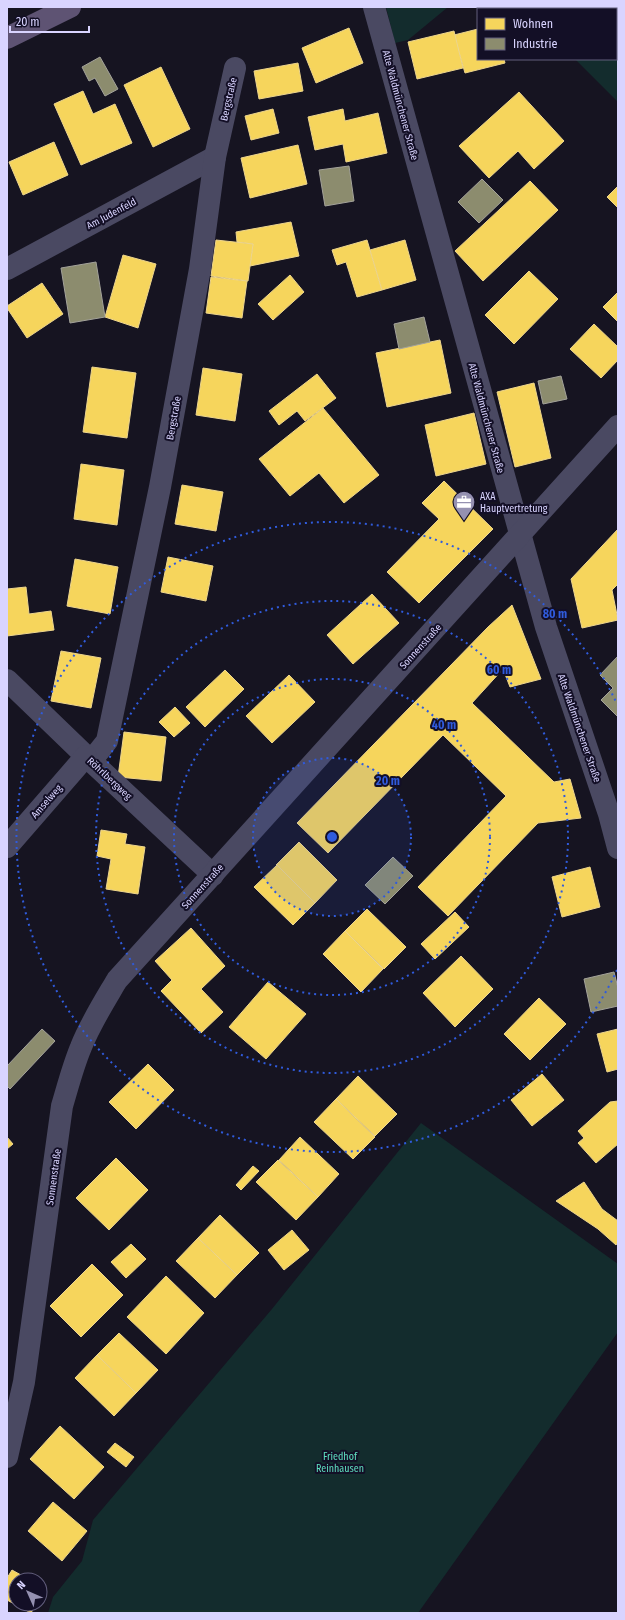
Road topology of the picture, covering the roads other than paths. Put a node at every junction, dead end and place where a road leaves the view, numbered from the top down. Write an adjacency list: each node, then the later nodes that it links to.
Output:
1 (70, 7): 3 (main road)
2 (374, 7): 8 (street, Alte Waldmünchener Straße)
3 (7, 38)
4 (236, 68): 5 (street, Bergstraße)
5 (215, 157): 6 (street, Am Judenfeld); 10 (street, Bergstraße)
6 (7, 269)
7 (618, 426): 8 (street, Sonnenstraße)
8 (519, 535): 12 (street, Alte Waldmünchener Straße); 13 (street, Sonnenstraße)
9 (7, 680): 10 (street, Röhrlbergweg)
10 (89, 759): 11 (street, Amselweg); 13 (street, Röhrlbergweg)
11 (7, 847)
12 (618, 848)
13 (213, 874): 14 (street, Sonnenstraße)
14 (7, 1457)

